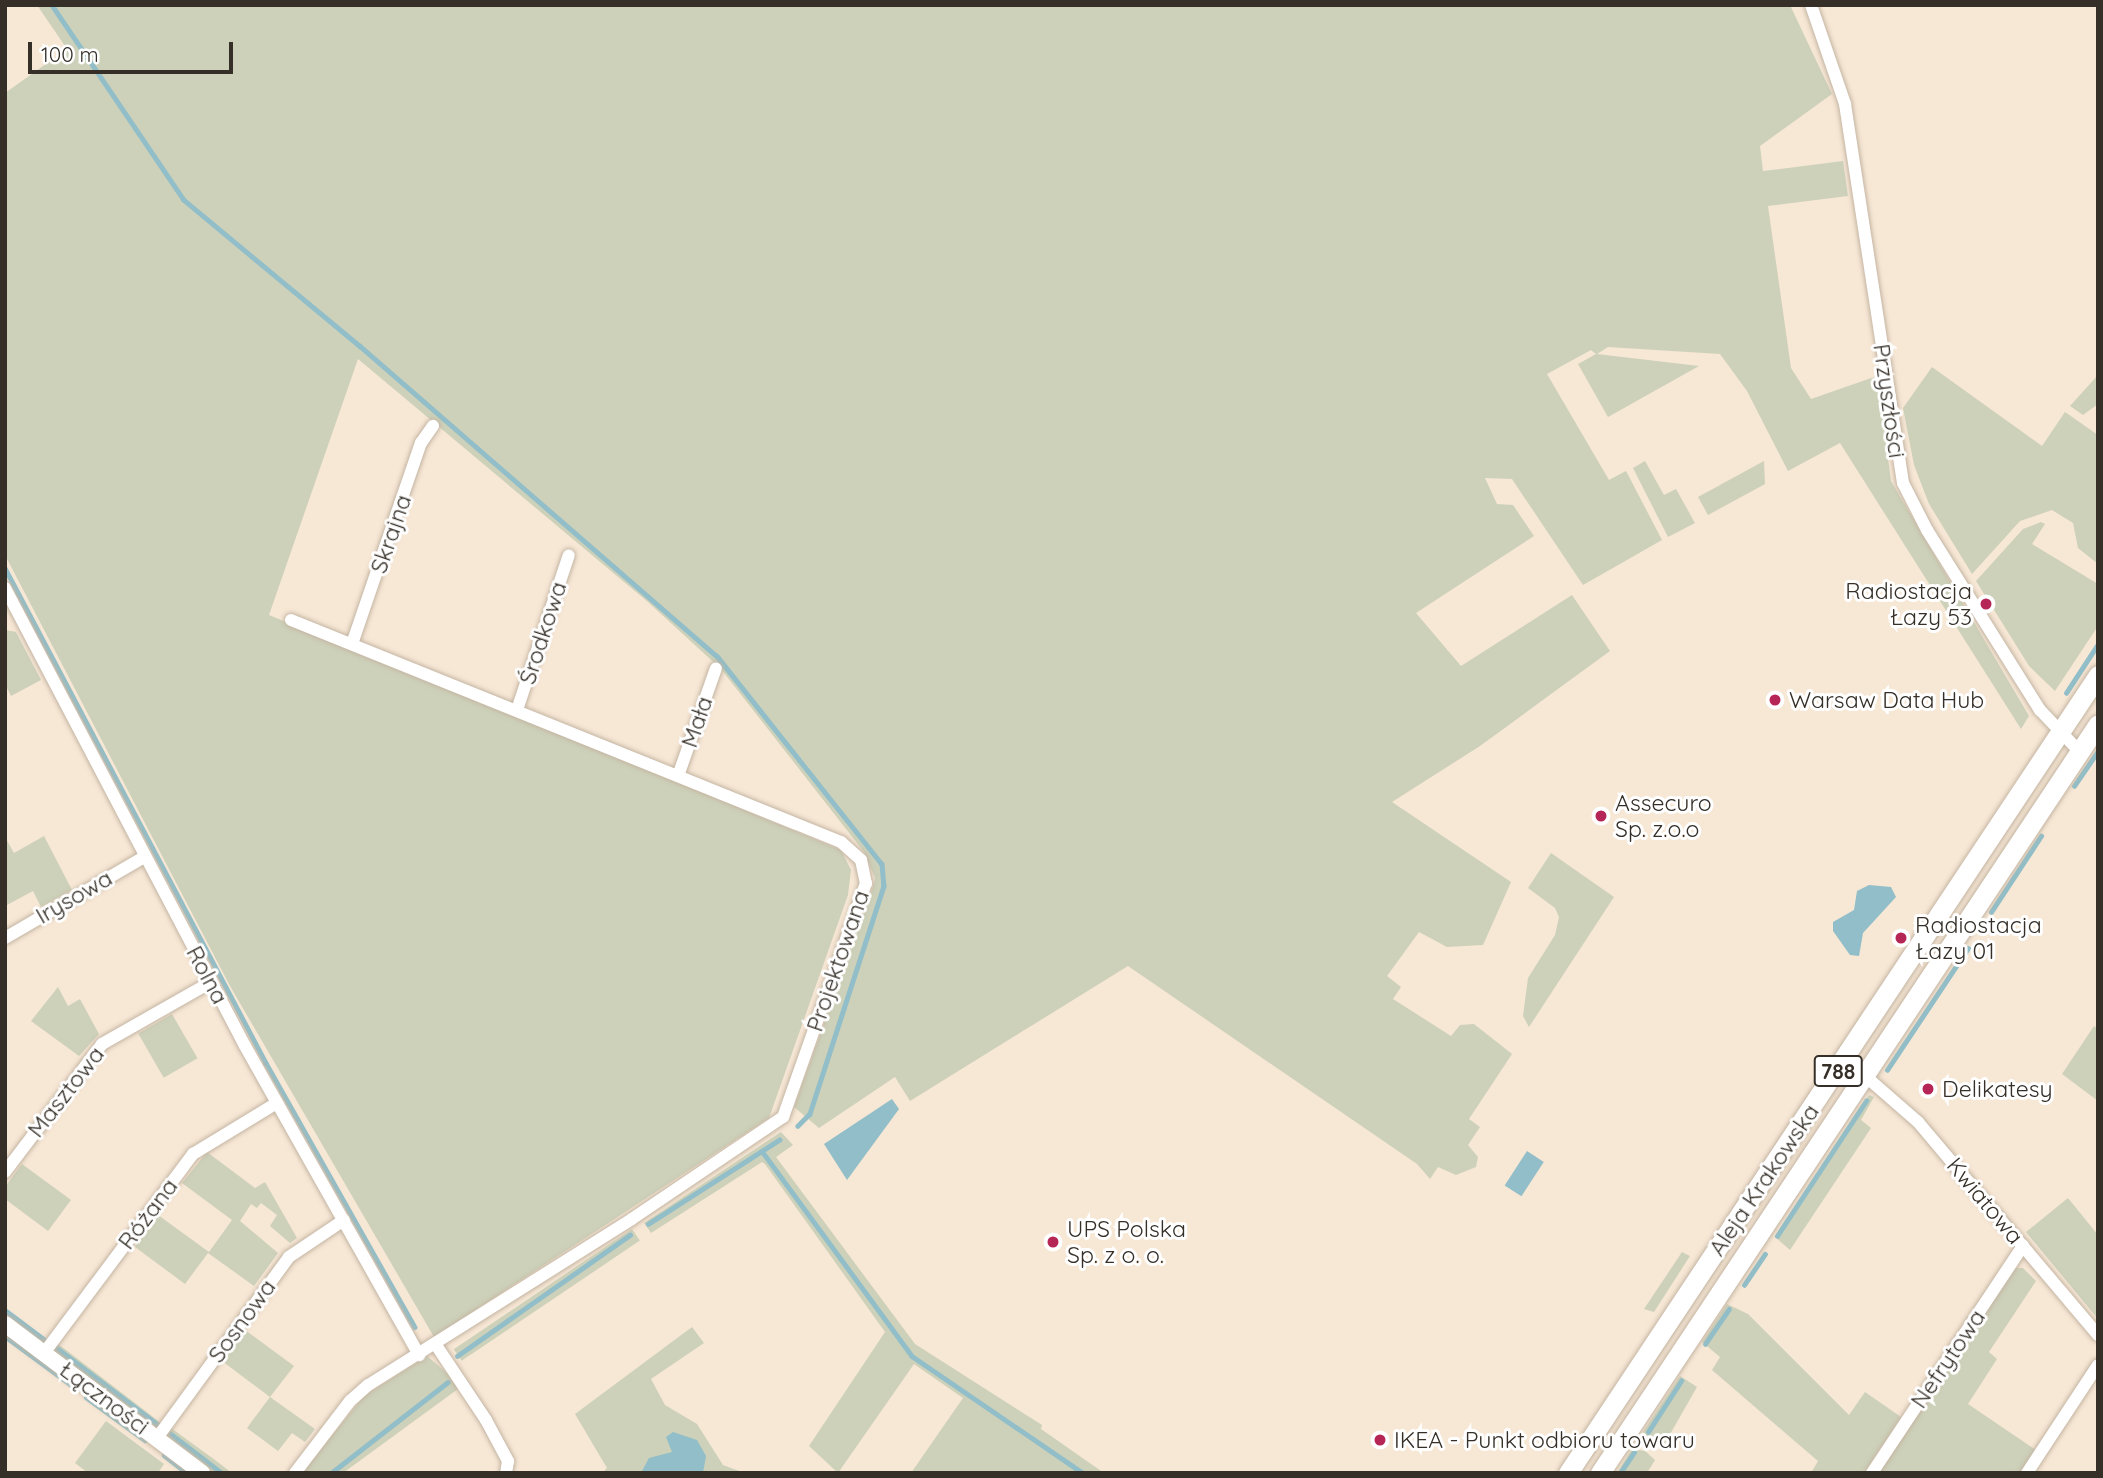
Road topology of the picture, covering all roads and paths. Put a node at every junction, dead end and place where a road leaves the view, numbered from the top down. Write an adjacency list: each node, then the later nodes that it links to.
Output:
1 (1811, 5): 11 (street, Przyszłości)
2 (433, 426): 6 (street, Skrajna)
3 (569, 555): 9 (street, Środkowa)
4 (5, 588): 14 (street, Rolna)
5 (291, 620): 6 (street, Projektowana)
6 (352, 645): 9 (street, Projektowana)
7 (716, 668): 13 (street, Mała)
8 (2098, 675): 11 (main road, Aleja Krakowska / 788)
9 (517, 710): 13 (street, Projektowana)
10 (2098, 724): 12 (main road, Aleja Krakowska / 788)
11 (2059, 734): 12 (street, Przyszłości); 32 (main road, Aleja Krakowska / 788)
12 (2079, 751): 17 (main road, Aleja Krakowska / 788)
13 (678, 776): 24 (street, Projektowana)
14 (144, 857): 15 (street, Irysowa); 16 (street, Rolna)
15 (5, 939)
16 (211, 982): 18 (street, Rolna); 19 (street, Masztowa)
17 (1864, 1075): 21 (street, Kwiatowa); 33 (main road, Aleja Krakowska / 788)
18 (277, 1103): 20 (street, Rolna); 25 (street, Różana)
19 (5, 1172)
20 (344, 1220): 26 (street, Rolna); 28 (street, Sosnowa)
21 (2023, 1246): 23 (street, Kwiatowa); 34 (street, Nefrytowa)
22 (5, 1324): 25 (street, Łączności)
23 (2098, 1335)
24 (436, 1345): 26 (street, Projektowana); 31 (street)
25 (44, 1353): 28 (street, Łączności)
26 (419, 1355): 30 (street, Projektowana)
27 (2098, 1365): 35 (street)
28 (157, 1438): 29 (street, Łączności)
29 (202, 1473)
30 (295, 1473)
31 (506, 1473)
32 (1568, 1473)
33 (1600, 1473)
34 (1872, 1473)
35 (2027, 1473)

